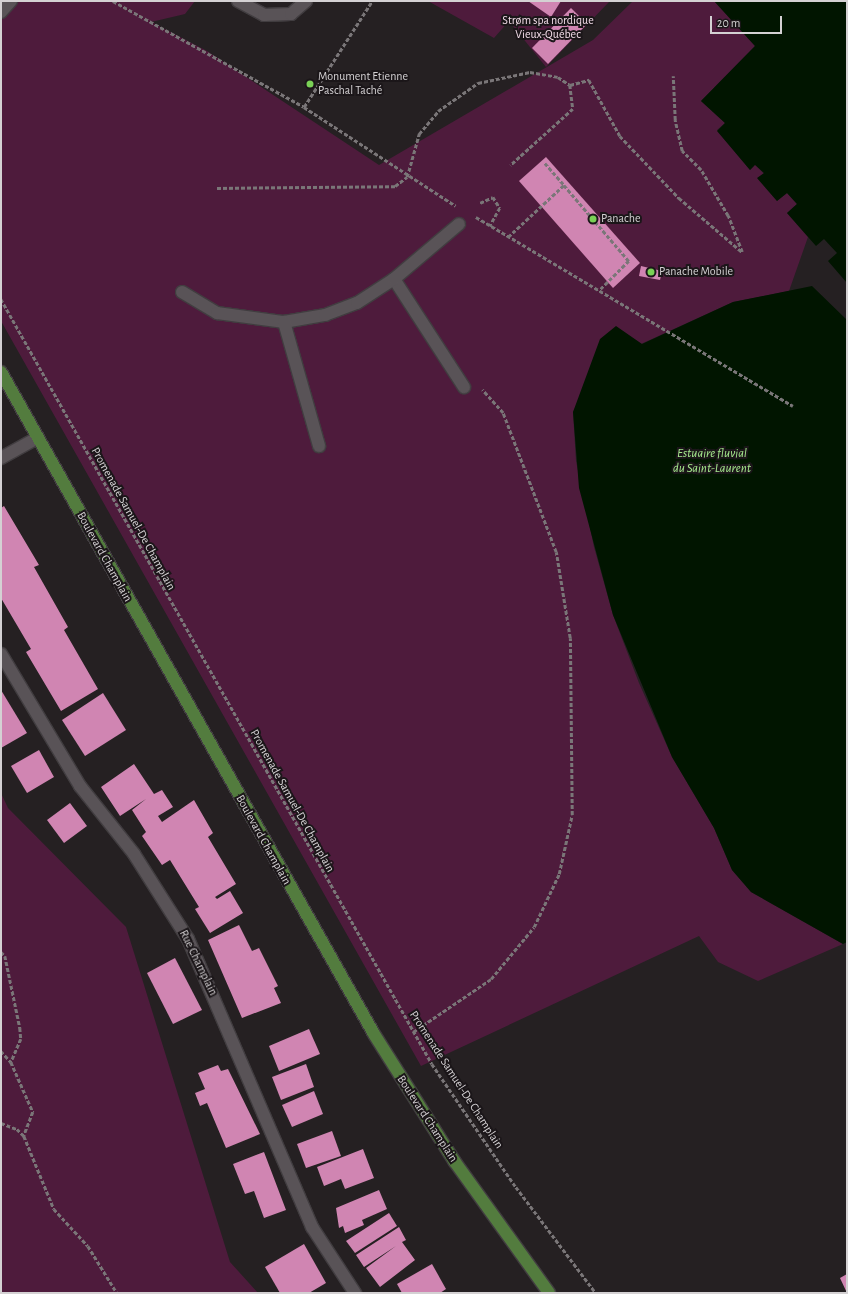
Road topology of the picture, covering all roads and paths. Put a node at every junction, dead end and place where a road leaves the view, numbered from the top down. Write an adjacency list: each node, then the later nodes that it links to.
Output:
1 (11, 1): 6 (street)
2 (114, 1): 9 (path)
3 (238, 1): 4 (street)
4 (306, 1)
5 (372, 1): 9 (path)
6 (1, 12)
7 (672, 76): 8 (path)
8 (570, 85): 11 (path); 12 (path)
9 (304, 107): 12 (path)
10 (545, 163): 13 (path)
11 (511, 165)
12 (406, 176): 14 (path); 16 (path)
13 (564, 185): 20 (path); 22 (path)
14 (217, 188)
15 (480, 203): 19 (path)
16 (458, 207)
17 (471, 215): 19 (path)
18 (459, 224): 21 (street)
19 (490, 226): 20 (path)
20 (508, 237): 22 (path)
21 (394, 279): 25 (street); 27 (street)
22 (599, 291): 29 (path)
23 (182, 292): 25 (street)
24 (1, 299): 35 (path, Promenade Samuel-De Champlain)
25 (284, 322): 31 (street)
26 (1, 372): 30 (main road, Boulevard Champlain)
27 (464, 387)
28 (482, 390): 35 (path)
29 (793, 406)
30 (37, 438): 32 (street); 42 (main road, Boulevard Champlain)
31 (319, 446)
32 (1, 458)
33 (1, 654): 41 (street, Rue Champlain)
34 (1, 952): 37 (path)
35 (413, 1032): 43 (path, Promenade Samuel-De Champlain)
36 (1, 1051): 37 (path)
37 (10, 1062): 39 (path)
38 (1, 1123): 39 (path)
39 (24, 1136): 40 (path)
40 (117, 1293)
41 (355, 1293)
42 (548, 1293)
43 (596, 1293)

